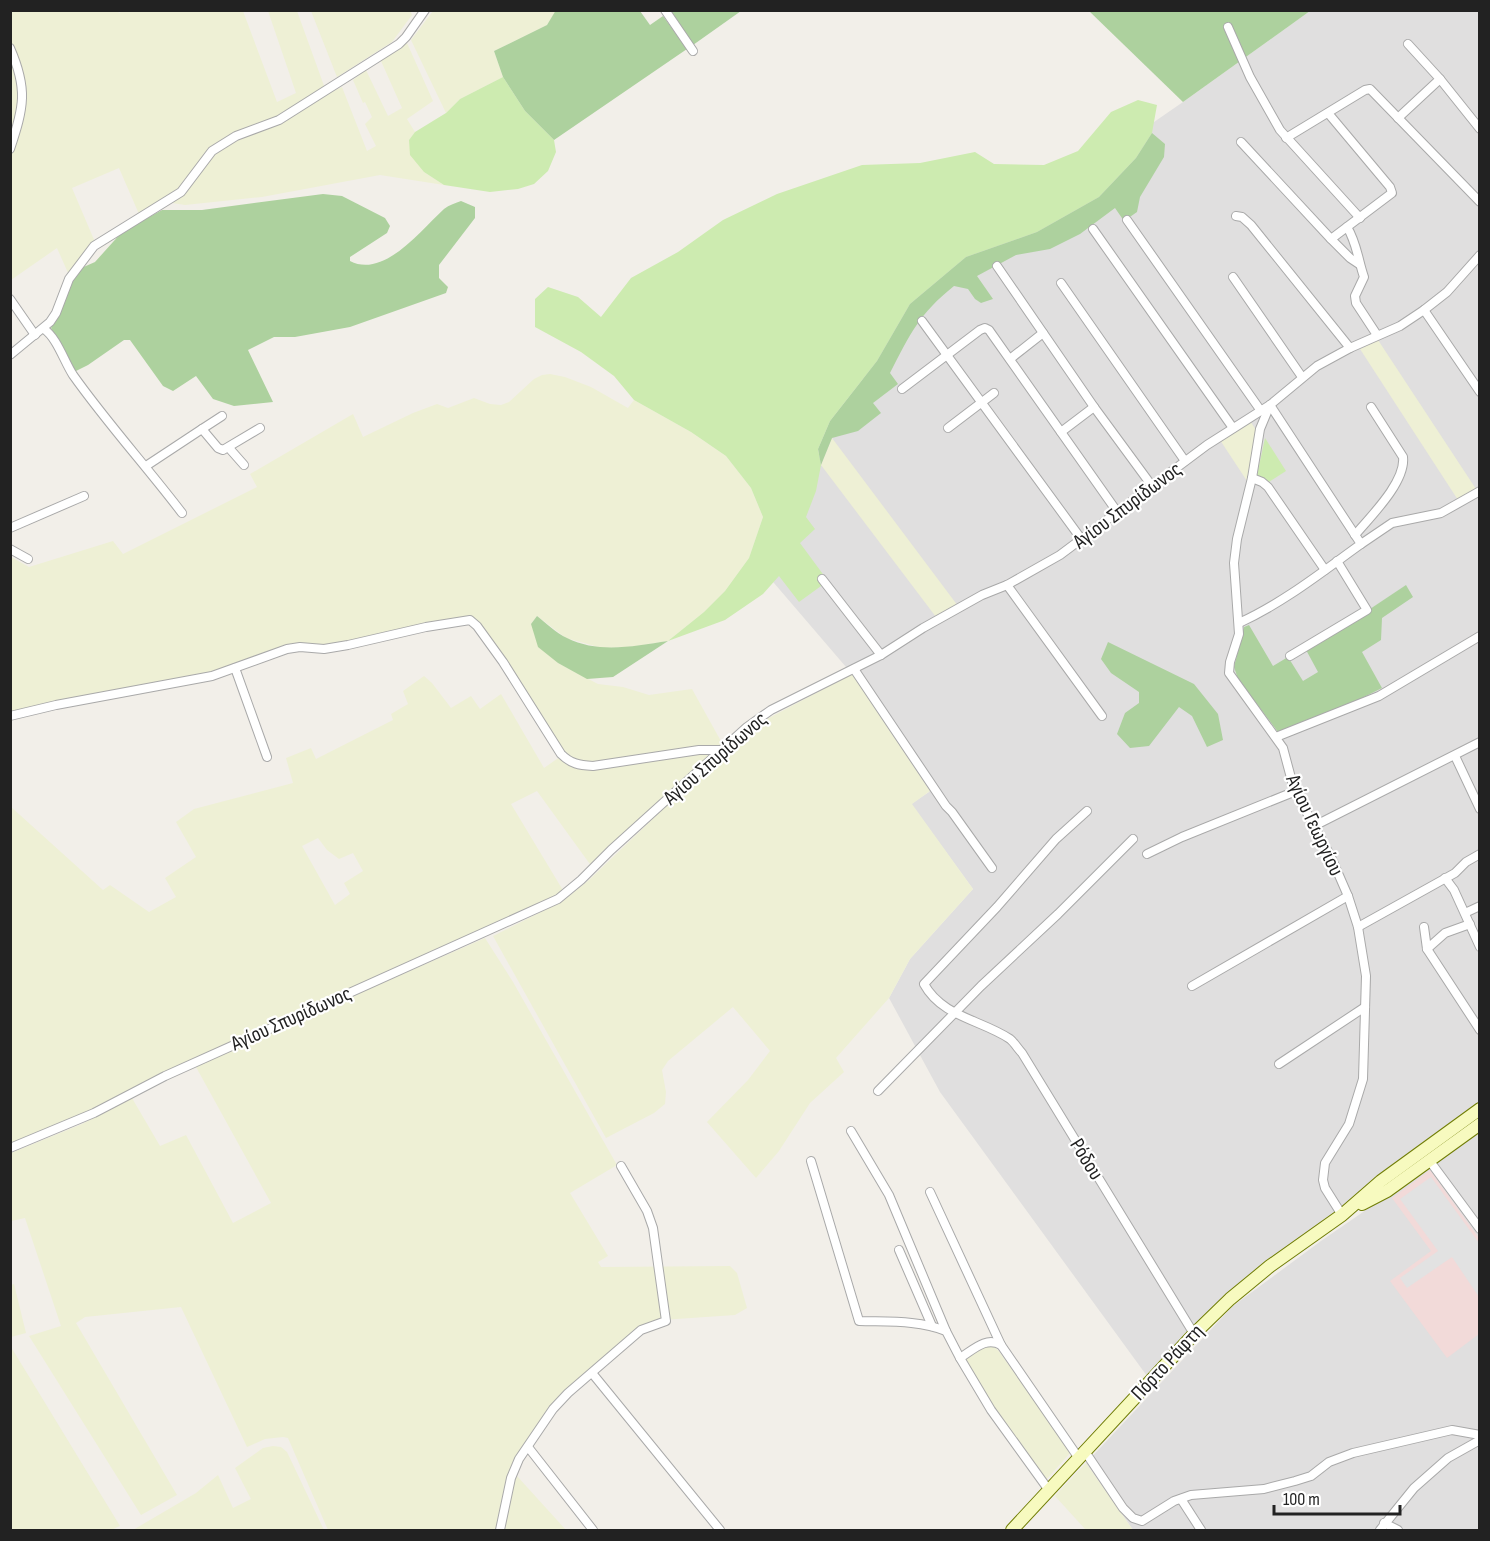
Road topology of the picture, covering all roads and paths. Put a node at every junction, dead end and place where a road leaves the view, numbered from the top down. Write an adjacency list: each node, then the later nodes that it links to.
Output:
1 (425, 10): 29 (street)
2 (665, 10): 6 (street)
3 (1228, 27): 11 (street)
4 (1408, 44): 7 (street)
5 (10, 48): 13 (street)
6 (693, 51)
7 (1440, 79): 9 (street); 10 (street)
8 (1328, 113): 9 (street); 11 (street); 16 (street)
9 (1398, 118): 14 (street)
10 (1479, 129)
11 (1286, 138): 16 (street)
12 (1241, 142): 20 (street)
13 (10, 149)
14 (1479, 202)
15 (1236, 216): 33 (street)
16 (1360, 218): 18 (street)
17 (1127, 220): 45 (street)
18 (1347, 227): 20 (street); 22 (street)
19 (1093, 229): 50 (street)
20 (1331, 239): 22 (street)
21 (1479, 255): 27 (street, Αγίου Σπυρίδωνος)
22 (1359, 264): 32 (street)
23 (997, 266): 30 (street)
24 (1233, 278): 37 (street)
25 (1061, 283): 55 (street)
26 (10, 299): 31 (street)
27 (1424, 310): 32 (street, Αγίου Σπυρίδωνος); 39 (street)
28 (922, 321): 34 (street)
29 (44, 329): 31 (street); 56 (street)
30 (1043, 333): 36 (street); 43 (street)
31 (35, 335): 35 (street)
32 (1377, 335): 33 (street, Αγίου Σπυρίδωνος)
33 (1350, 348): 37 (street, Αγίου Σπυρίδωνος)
34 (948, 355): 36 (street); 38 (street); 41 (street)
35 (10, 356)
36 (1010, 359): 53 (street)
37 (1302, 378): 42 (street, Αγίου Σπυρίδωνος)
38 (902, 389)
39 (1479, 392)
40 (994, 393): 41 (street)
41 (982, 402): 49 (street); 66 (street)
42 (1270, 405): 45 (street, Αγίου Σπυρίδωνος); 52 (street, Αγίου Γεωργίου); 65 (street)
43 (1095, 407): 53 (street); 59 (street)
44 (1371, 407): 65 (street)
45 (1261, 411): 47 (street, Αγίου Σπυρίδωνος)
46 (222, 416): 51 (street)
47 (1252, 416): 50 (street, Αγίου Σπυρίδωνος); 52 (street)
48 (260, 428): 54 (street)
49 (948, 428)
50 (1233, 428): 55 (street, Αγίου Σπυρίδωνος)
51 (202, 429): 54 (street); 56 (street)
52 (1260, 429): 58 (street, Αγίου Γεωργίου)
53 (1061, 432): 63 (street)
54 (229, 448): 57 (street)
55 (1185, 461): 59 (street, Αγίου Σπυρίδωνος)
56 (146, 465): 62 (street)
57 (244, 465)
58 (1252, 477): 71 (street); 74 (street, Αγίου Γεωργίου)
59 (1152, 486): 63 (street, Αγίου Σπυρίδωνος)
60 (1479, 491): 67 (street)
61 (84, 496): 64 (street)
62 (182, 513)
63 (1118, 513): 66 (street, Αγίου Σπυρίδωνος)
64 (10, 528)
65 (1355, 535): 67 (street)
66 (1082, 540): 73 (street, Αγίου Σπυρίδωνος)
67 (1361, 544): 70 (street)
68 (10, 549): 69 (street)
69 (28, 559)
70 (1337, 561): 71 (street); 77 (street)
71 (1325, 570): 74 (street)
72 (822, 579): 76 (street)
73 (1007, 585): 76 (street, Αγίου Σπυρίδωνος); 81 (street)
74 (1239, 623): 82 (street, Αγίου Γεωργίου)
75 (1479, 636): 82 (street)
76 (881, 655): 79 (street, Αγίου Σπυρίδωνος)
77 (1290, 656)
78 (235, 668): 80 (street); 84 (street); 86 (street)
79 (854, 669): 84 (street, Αγίου Σπυρίδωνος); 94 (street)
80 (10, 716)
81 (1102, 716)
82 (1276, 737): 87 (street, Αγίου Γεωργίου)
83 (1479, 742): 85 (street)
84 (721, 750): 113 (street, Αγίου Σπυρίδωνος)
85 (1455, 756): 88 (street); 90 (street)
86 (267, 757)
87 (1296, 791): 90 (street, Αγίου Γεωργίου); 92 (street)
88 (1479, 809)
89 (1087, 811): 106 (street, Ρόδου)
90 (1314, 826): 96 (street, Αγίου Γεωργίου)
91 (1133, 839): 106 (street)
92 (1147, 854)
93 (1479, 854): 95 (street)
94 (992, 868)
95 (1445, 878): 98 (street); 100 (street)
96 (1348, 896): 100 (street, Αγίου Γεωργίου); 104 (street)
97 (1479, 906): 98 (street)
98 (1465, 913): 99 (street)
99 (1470, 924): 102 (street); 103 (street)
100 (1358, 927): 105 (street, Αγίου Γεωργίου)
101 (1424, 927): 103 (street)
102 (1479, 947)
103 (1427, 949): 107 (street)
104 (1191, 986)
105 (1365, 1007): 108 (street); 118 (street, Αγίου Γεωργίου)
106 (954, 1012): 109 (street); 123 (street, Ρόδου)
107 (1479, 1030)
108 (1279, 1064)
109 (878, 1091)
110 (1479, 1109): 118 (main road, Πόρτο Ράφτη)
111 (1479, 1124): 114 (main road, Πόρτο Ράφτη)
112 (851, 1131): 122 (street)
113 (10, 1148)
114 (1429, 1160): 118 (main road, Πόρτο Ράφτη); 119 (street)
115 (811, 1161): 121 (street)
116 (621, 1166): 126 (street)
117 (930, 1192): 124 (street)
118 (1342, 1215): 123 (main road, Πόρτο Ράφτη)
119 (1479, 1229)
120 (899, 1251): 121 (street)
121 (932, 1326): 122 (street)
122 (946, 1331): 125 (street)
123 (1194, 1334): 130 (main road, Πόρτο Ράφτη)
124 (1001, 1345): 125 (street); 130 (street)
125 (960, 1358): 131 (street)
126 (592, 1373): 129 (street); 136 (street)
127 (1479, 1435): 132 (street)
128 (1479, 1440): 133 (street)
129 (528, 1447): 134 (street); 135 (street)
130 (1081, 1454): 131 (main road, Πόρτο Ράφτη); 132 (street)
131 (1048, 1489): 137 (main road, Πόρτο Ράφτη)
132 (1181, 1498): 138 (street)
133 (1382, 1527): 139 (street)
134 (500, 1530)
135 (594, 1530)
136 (720, 1530)
137 (1012, 1530)
138 (1201, 1530)
139 (1398, 1530)

